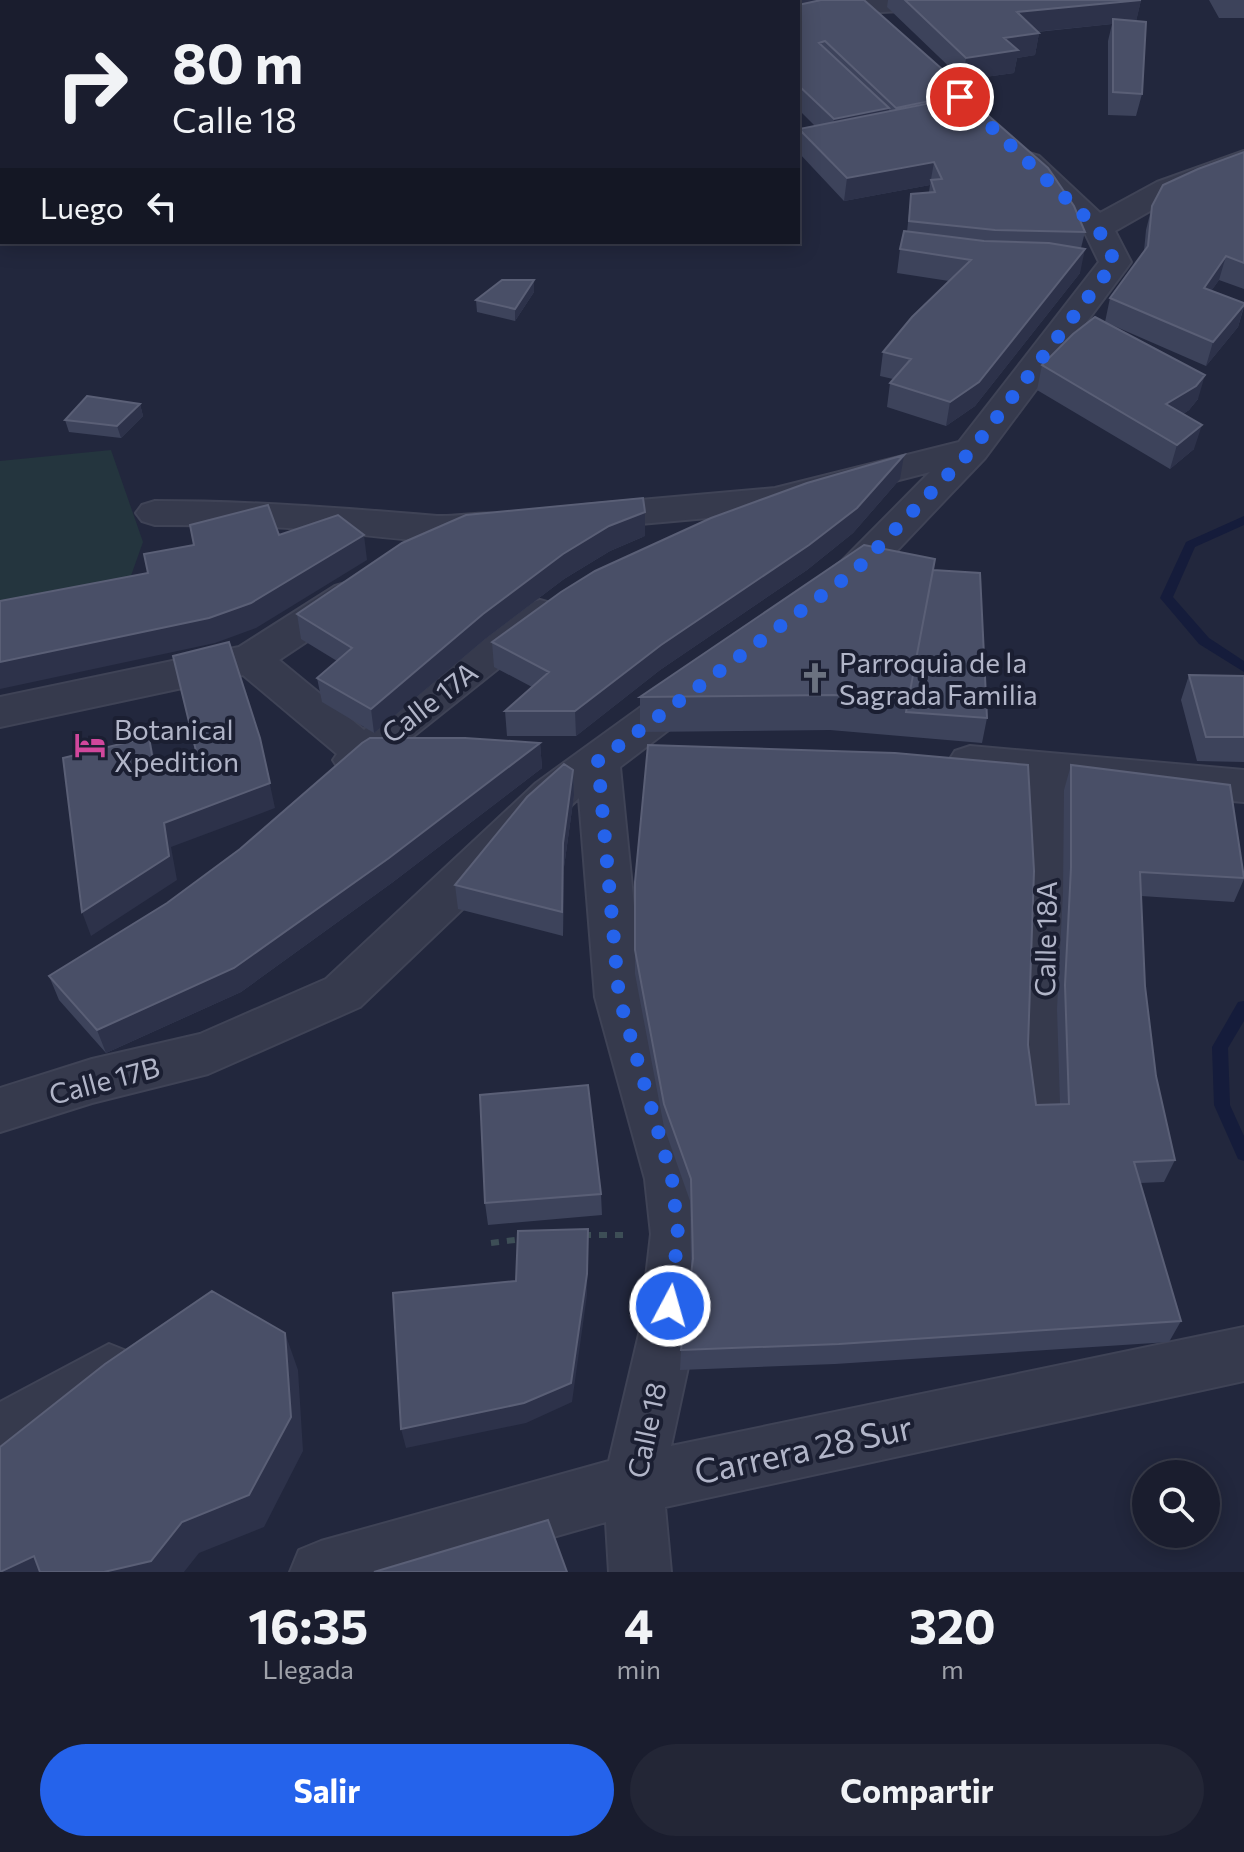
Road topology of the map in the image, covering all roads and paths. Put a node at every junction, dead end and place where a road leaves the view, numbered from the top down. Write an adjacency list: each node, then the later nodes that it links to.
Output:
1 (964, 0): 2 (street)
2 (858, 2): 3 (street); 4 (street)
3 (800, 18)
4 (893, 35)
5 (1012, 146): 7 (street)
6 (1244, 160): 7 (street)
7 (1099, 251): 8 (street)
8 (972, 450): 9 (street); 14 (street)
9 (775, 500): 11 (street); 12 (street)
10 (155, 513): 11 (street)
11 (452, 529): 15 (street)
12 (653, 549)
13 (575, 592): 18 (street, Calle 17A)
14 (807, 606)
15 (251, 659): 17 (street); 18 (street)
16 (721, 670): 23 (street)
17 (0, 712)
18 (364, 753): 19 (street); 25 (street, Calle 17A)
19 (457, 756)
20 (925, 758): 24 (street)
21 (535, 759): 23 (street)
22 (661, 759): 23 (street)
23 (598, 761): 28 (street, Calle 17B); 29 (street, Calle 18)
24 (1047, 769): 26 (street); 27 (street, Calle 18A)
25 (326, 783)
26 (1244, 786)
27 (1042, 1109)
28 (0, 1110)
29 (678, 1234): 30 (path); 36 (street, Calle 18)
30 (575, 1235)
31 (532, 1238): 32 (path)
32 (491, 1243)
33 (159, 1347): 35 (street)
34 (1240, 1355): 36 (street, Carrera 28 Sur)
35 (0, 1435)
36 (633, 1484): 37 (street, Carrera 28 Sur); 38 (street, Calle 18)
37 (321, 1572)
38 (640, 1572)

